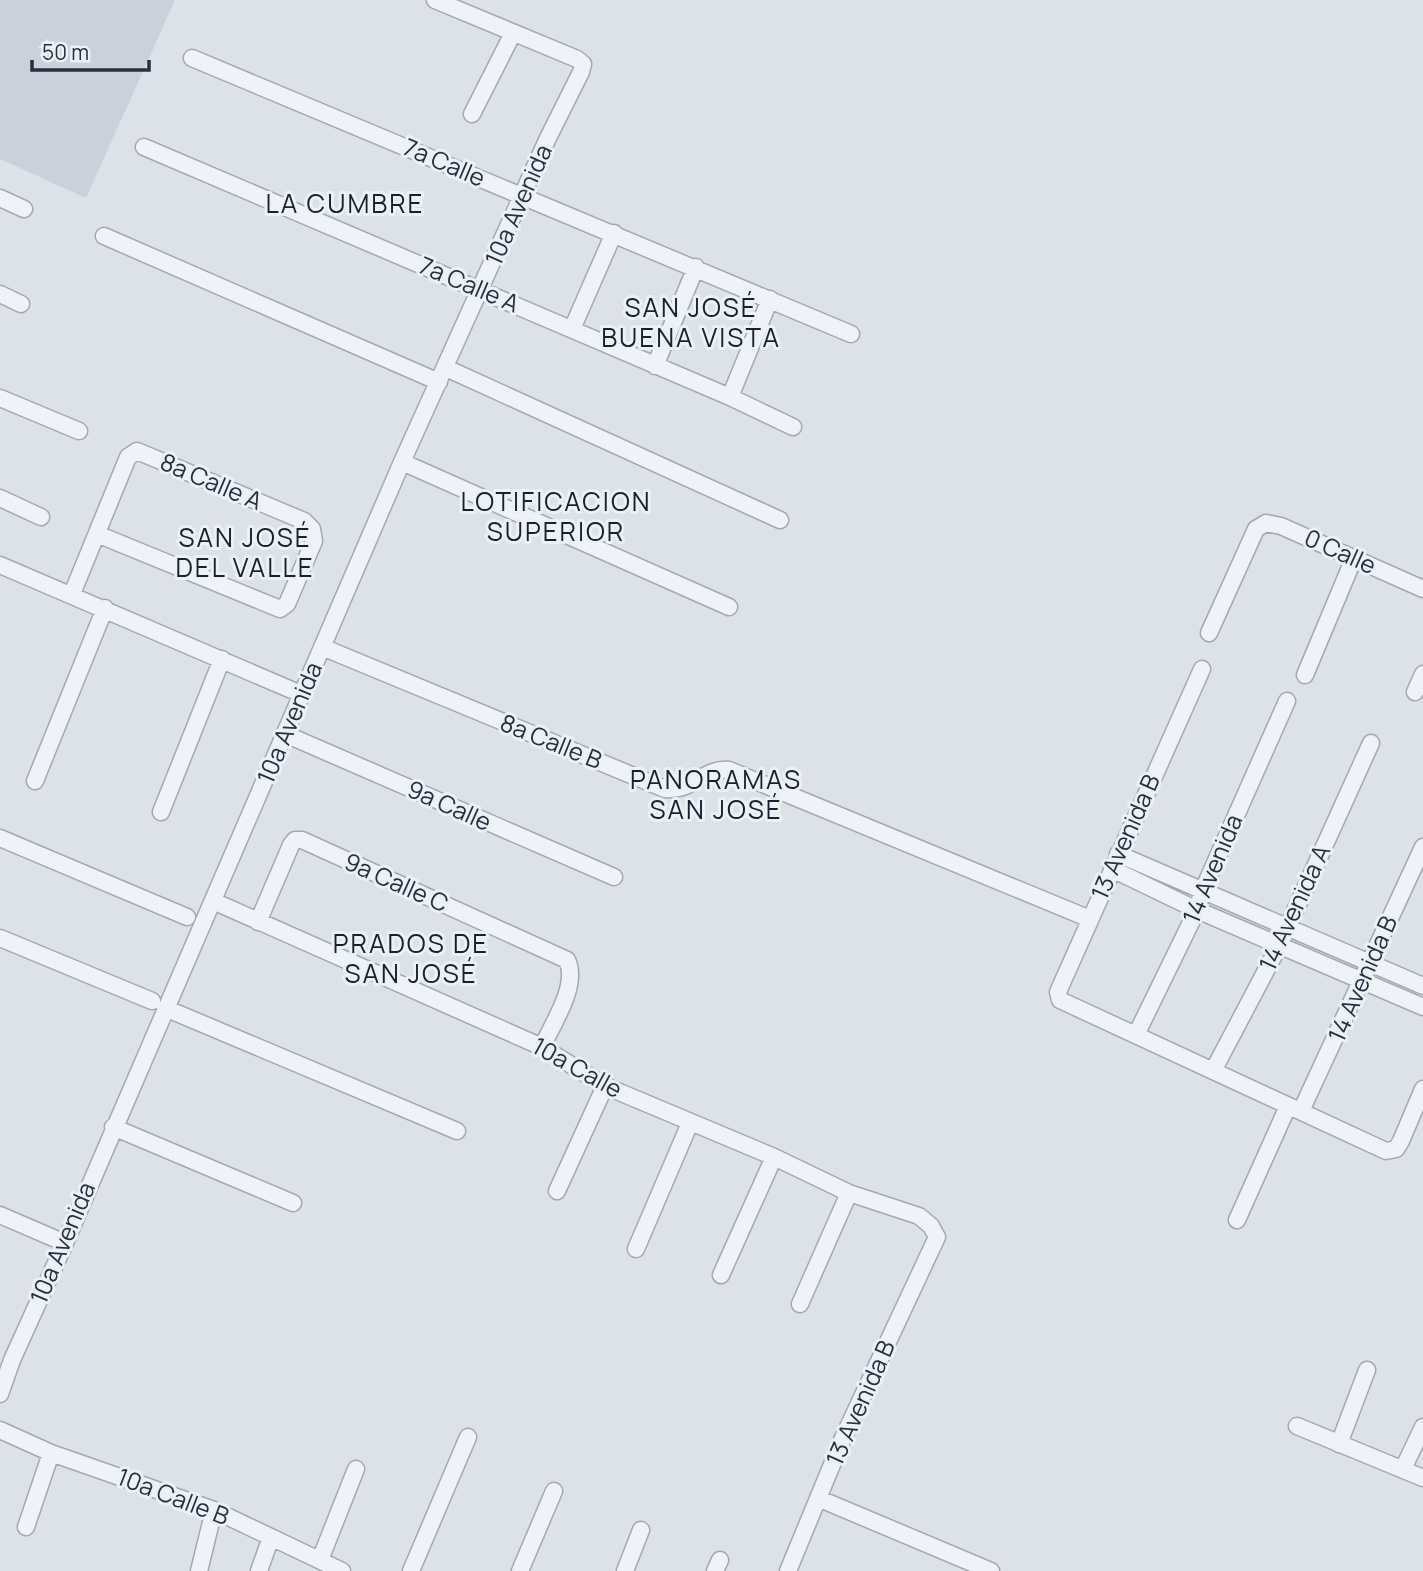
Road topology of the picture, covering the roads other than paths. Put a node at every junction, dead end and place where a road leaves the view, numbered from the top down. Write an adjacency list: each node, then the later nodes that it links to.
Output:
1 (435, 0): 2 (street)
2 (513, 33): 4 (street); 6 (street, 10a Avenida)
3 (192, 58): 6 (street, 7a Calle)
4 (472, 114)
5 (144, 147): 12 (street, 7a Calle A)
6 (523, 195): 9 (street, 7a Calle); 12 (street, 10a Avenida)
7 (0, 198): 8 (street)
8 (24, 209)
9 (614, 233): 11 (street, 7a Calle); 16 (street)
10 (104, 236): 19 (street)
11 (696, 267): 14 (street, 7a Calle); 18 (street)
12 (481, 290): 16 (street, 7a Calle A); 19 (street, 10a Avenida)
13 (0, 294): 15 (street)
14 (770, 299): 17 (street, 7a Calle); 20 (street)
15 (21, 304)
16 (572, 329): 18 (street, 7a Calle A)
17 (851, 334)
18 (655, 366): 20 (street, 7a Calle A)
19 (442, 375): 24 (street, 10a Avenida); 27 (street)
20 (730, 397): 22 (street, 7a Calle A)
21 (0, 398): 23 (street)
22 (793, 427)
23 (79, 431)
24 (402, 462): 33 (street); 36 (street, 10a Avenida)
25 (0, 498): 26 (street)
26 (41, 516)
27 (780, 520)
28 (97, 534): 28 (street, 8a Calle A); 32 (street)
29 (1353, 558): 31 (street, 0 Calle); 35 (street, 0 Calle); 40 (street)
30 (0, 565): 32 (street)
31 (1423, 589)
32 (72, 594): 34 (street)
33 (729, 607)
34 (105, 608): 37 (street); 46 (street)
35 (1209, 633)
36 (322, 647): 42 (street, 10a Avenida); 56 (street, 8a Calle B)
37 (222, 659): 42 (street); 47 (street)
38 (1202, 669): 50 (street, 13 Avenida B)
39 (1423, 674): 41 (street)
40 (1305, 675)
41 (1415, 692)
42 (301, 694): 44 (street, 10a Avenida)
43 (1287, 701): 52 (street, 14 Avenida)
44 (285, 734): 51 (street, 9a Calle); 53 (street, 10a Avenida)
45 (1371, 743): 58 (street, 14 Avenida A)
46 (35, 781)
47 (161, 812)
48 (0, 838): 55 (street)
49 (1423, 847): 61 (street, 14 Avenida B)
50 (1115, 861): 52 (street); 54 (street); 56 (street, 13 Avenida B)
51 (614, 877)
52 (1203, 890): 54 (street, 14 Avenida); 58 (street)
53 (213, 901): 57 (street, 10a Calle); 64 (street, 10a Avenida)
54 (1197, 910): 60 (street); 66 (street, 14 Avenida)
55 (187, 917)
56 (1090, 919): 66 (street, 13 Avenida B)
57 (258, 922): 67 (street, 10a Calle); 67 (street, 9a Calle C)
58 (1287, 927): 60 (street, 14 Avenida A); 61 (street)
59 (0, 938): 64 (street)
60 (1280, 944): 62 (street); 68 (street, 14 Avenida A)
61 (1369, 964): 62 (street, 14 Avenida B); 63 (street)
62 (1363, 980): 65 (street); 71 (street, 14 Avenida B)
63 (1423, 986)
64 (159, 1004): 73 (street, 10a Avenida); 74 (street)
65 (1423, 1007)
66 (1136, 1035): 68 (street)
67 (542, 1047): 69 (street, 10a Calle)
68 (1213, 1071): 71 (street)
69 (605, 1086): 72 (street, 10a Calle); 76 (street)
70 (1423, 1089): 71 (street)
71 (1295, 1109): 80 (street, 14 Avenida B)
72 (690, 1123): 75 (street, 10a Calle); 83 (street)
73 (113, 1127): 78 (street); 82 (street, 10a Avenida)
74 (457, 1130)
75 (774, 1157): 77 (street, 10a Calle); 84 (street)
76 (557, 1191)
77 (849, 1193): 81 (street, 10a Calle); 85 (street)
78 (293, 1203)
79 (0, 1215): 82 (street)
80 (1237, 1220)
81 (937, 1237): 99 (street, 13 Avenida B)
82 (65, 1243): 86 (street, 10a Avenida)
83 (636, 1249)
84 (721, 1275)
85 (800, 1304)
86 (6, 1358): 88 (street, 10a Avenida)
87 (1367, 1370): 93 (street)
88 (0, 1394)
89 (1297, 1426): 93 (street)
90 (1423, 1427): 96 (street)
91 (0, 1430): 94 (street, 10a Calle B)
92 (468, 1437): 107 (street)
93 (1339, 1444): 96 (street)
94 (51, 1452): 100 (street, 10a Calle B); 101 (street)
95 (356, 1469): 104 (street)
96 (1404, 1469): 97 (street)
97 (1423, 1478)
98 (555, 1491): 108 (street)
99 (820, 1499): 110 (street, 13 Avenida B); 111 (street)
100 (214, 1510): 103 (street, 10a Calle B); 105 (street)
101 (26, 1527)
102 (641, 1530): 109 (street)
103 (271, 1537): 104 (street, 10a Calle B); 106 (street)
104 (329, 1566)
105 (199, 1571)
106 (259, 1571)
107 (411, 1571)
108 (520, 1571)
109 (625, 1571)
110 (788, 1571)
111 (991, 1571)

